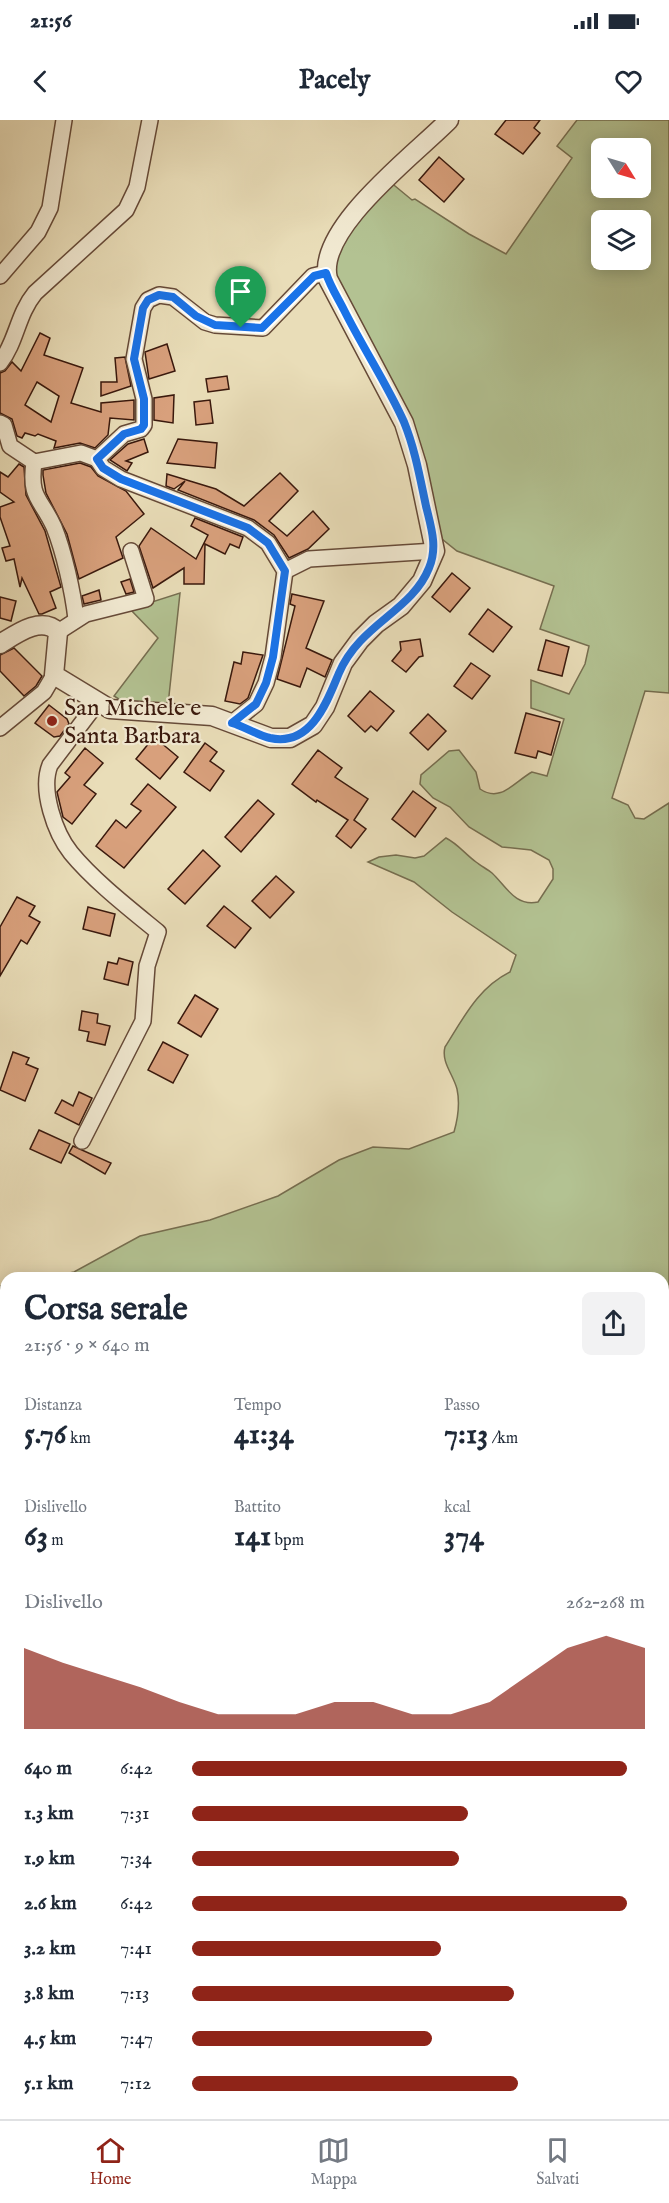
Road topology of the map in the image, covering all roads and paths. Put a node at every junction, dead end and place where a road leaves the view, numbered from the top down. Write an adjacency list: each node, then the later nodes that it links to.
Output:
1 (64, 120): 5 (street)
2 (150, 120): 6 (street)
3 (449, 120): 4 (street)
4 (326, 273): 8 (street); 11 (street)
5 (0, 276)
6 (0, 363)
7 (0, 423): 9 (street)
8 (97, 459): 9 (street); 12 (street)
9 (34, 462): 13 (street)
10 (131, 551): 13 (street)
11 (435, 551): 12 (street); 18 (street)
12 (285, 571): 18 (street)
13 (76, 619): 14 (street)
14 (58, 632): 15 (street); 16 (street)
15 (0, 644)
16 (54, 675): 17 (street); 19 (street)
17 (97, 703): 18 (street); 20 (street)
18 (232, 723)
19 (0, 728)
20 (82, 1141)

